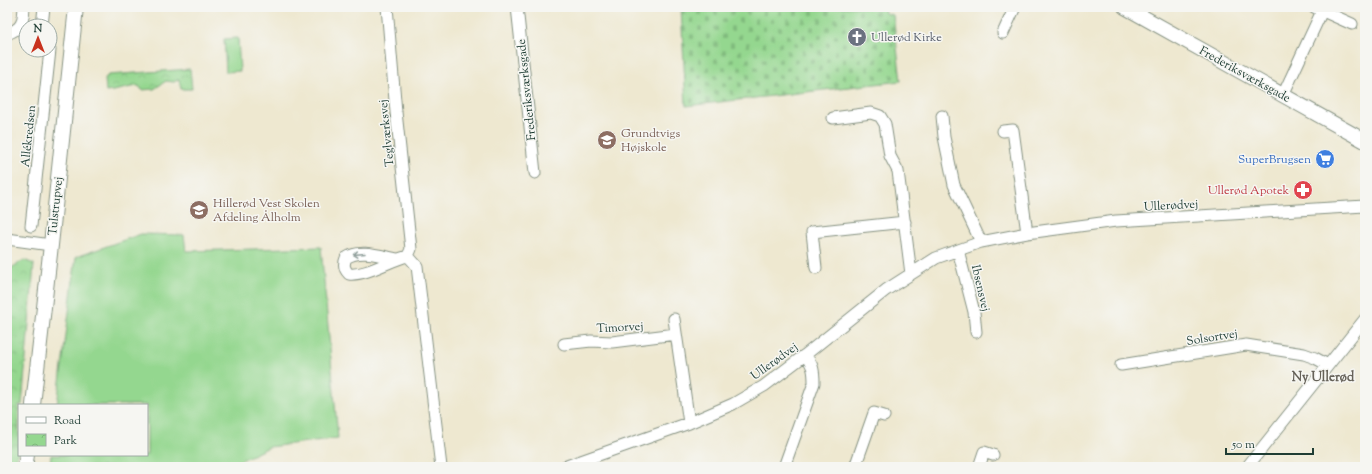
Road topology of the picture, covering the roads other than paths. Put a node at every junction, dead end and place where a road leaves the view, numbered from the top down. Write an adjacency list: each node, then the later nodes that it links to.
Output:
1 (24, 7): 12 (street)
2 (44, 7): 9 (street)
3 (76, 7): 26 (street, Tulstrupvej)
4 (387, 7): 44 (street, Teglværksvej)
5 (517, 7): 19 (street, Frederiksværksgade)
6 (1015, 7): 11 (street)
7 (1125, 7): 14 (street, Frederiksværksgade)
8 (1318, 9): 10 (street); 14 (street)
9 (43, 18)
10 (1352, 24)
11 (1003, 33)
12 (7, 34)
13 (49, 58): 22 (street, Allékredsen)
14 (1283, 96): 18 (street, Frederiksværksgade)
15 (942, 116): 25 (street)
16 (833, 118): 21 (street)
17 (1003, 131): 23 (street)
18 (1365, 141)
19 (535, 173)
20 (1365, 206): 23 (street, Ullerødvej)
21 (905, 222): 28 (street); 29 (street)
22 (31, 226)
23 (1027, 233): 25 (street, Ullerødvej)
24 (7, 239): 26 (street)
25 (981, 242): 27 (street, Ullerødvej)
26 (51, 245): 38 (street, Tulstrupvej)
27 (958, 250): 29 (street, Ullerødvej); 32 (street, Ibsensvej)
28 (816, 268)
29 (911, 274): 35 (street, Ullerødvej)
30 (674, 319): 33 (street)
31 (1365, 319): 37 (street)
32 (976, 332)
33 (676, 334): 34 (street, Timorvej); 40 (street)
34 (564, 344)
35 (805, 355): 40 (street, Ullerødvej); 46 (street)
36 (1121, 365): 37 (street, Solsortvej)
37 (1328, 365): 49 (street)
38 (33, 404)
39 (884, 416): 47 (street)
40 (689, 423): 45 (street, Ullerødvej)
41 (993, 455): 48 (street)
42 (27, 456): 43 (street)
43 (25, 467)
44 (441, 467)
45 (564, 467)
46 (784, 467)
47 (855, 467)
48 (979, 467)
49 (1248, 467)

